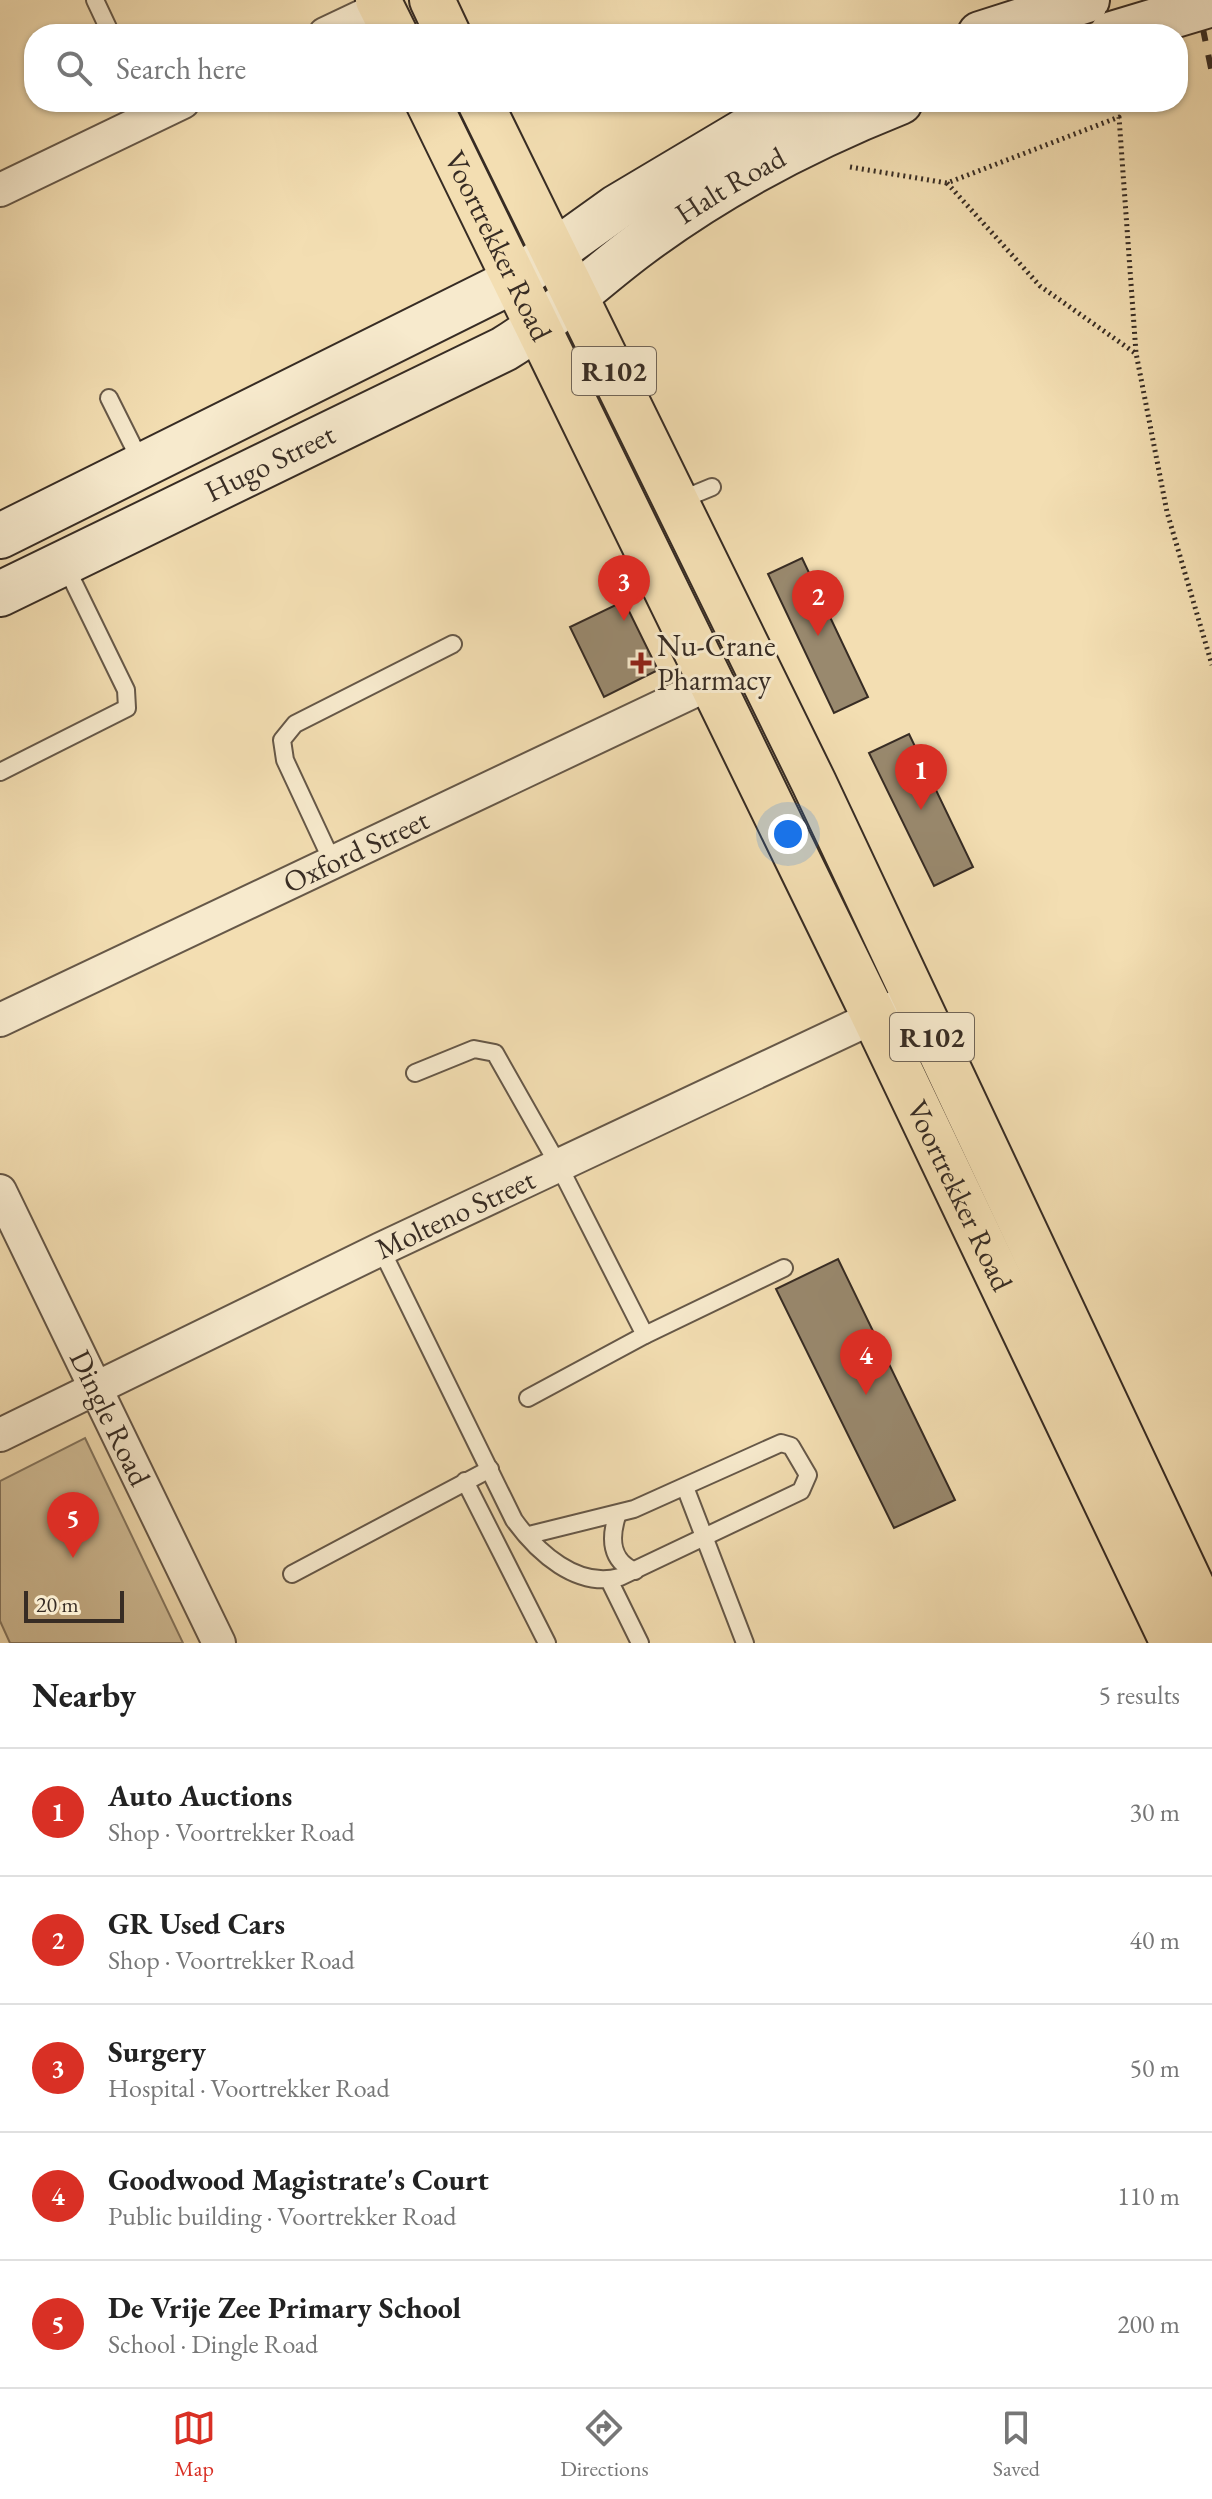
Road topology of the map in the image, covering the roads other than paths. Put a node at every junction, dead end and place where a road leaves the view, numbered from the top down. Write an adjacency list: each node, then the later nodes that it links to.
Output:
1 (95, 0): 6 (lane)
2 (432, 0): 8 (main road)
3 (1087, 0): 9 (street)
4 (1212, 4): 10 (street, bridge)
5 (385, 14): 7 (street)
6 (106, 24)
7 (355, 24)
8 (443, 24)
9 (1011, 24)
10 (1145, 24)
11 (144, 112): 16 (street)
12 (433, 112): 18 (main road, Voortrekker Road / R102)
13 (485, 112): 17 (main road, Voortrekker Road / R102)
14 (783, 112): 17 (street, Halt Road)
15 (877, 112): 19 (street, Halt Road)
16 (0, 190)
17 (554, 250): 18 (street, Halt Road); 19 (main road, Voortrekker Road / R102)
18 (515, 280): 20 (main road, Voortrekker Road / R102); 22 (street, Hugo Street)
19 (578, 297): 20 (street, Halt Road); 30 (main road, Voortrekker Road / R102)
20 (539, 327): 24 (street, Hugo Street); 27 (main road, Voortrekker Road / R102)
21 (109, 398): 22 (lane)
22 (143, 465): 23 (street, Hugo Street)
23 (0, 536)
24 (65, 564): 25 (street, Hugo Street); 28 (lane)
25 (0, 594)
26 (453, 644): 29 (lane)
27 (713, 682): 29 (street, Oxford Street); 31 (main road, Voortrekker Road / R102)
28 (0, 772)
29 (333, 863): 32 (street, Oxford Street)
30 (914, 998): 31 (street, Molteno Street); 34 (main road, Voortrekker Road / R102)
31 (875, 1018): 35 (main road, Voortrekker Road / R102); 36 (street, Molteno Street)
32 (0, 1020)
33 (415, 1073): 36 (lane)
34 (977, 1134): 35 (main road); 53 (main road, Voortrekker Road / R102)
35 (937, 1152): 58 (main road, Voortrekker Road / R102)
36 (559, 1166): 38 (street, Molteno Street); 40 (lane)
37 (0, 1191): 41 (street, Dingle Road)
38 (381, 1249): 41 (street, Molteno Street); 44 (lane)
39 (784, 1268): 40 (lane)
40 (645, 1335): 42 (lane)
41 (96, 1388): 43 (street, Molteno Street); 54 (street, Dingle Road)
42 (528, 1398)
43 (0, 1435)
44 (490, 1469): 45 (lane); 48 (lane)
45 (465, 1481): 51 (lane); 55 (lane)
46 (685, 1487): 47 (lane); 49 (lane); 49 (lane)
47 (617, 1516): 48 (lane); 50 (lane)
48 (529, 1535): 52 (lane)
49 (706, 1538): 50 (lane); 57 (lane)
50 (635, 1571): 52 (lane)
51 (292, 1574)
52 (609, 1580): 56 (lane)
53 (1212, 1629)
54 (219, 1643)
55 (547, 1643)
56 (640, 1643)
57 (745, 1643)
58 (1173, 1643)

